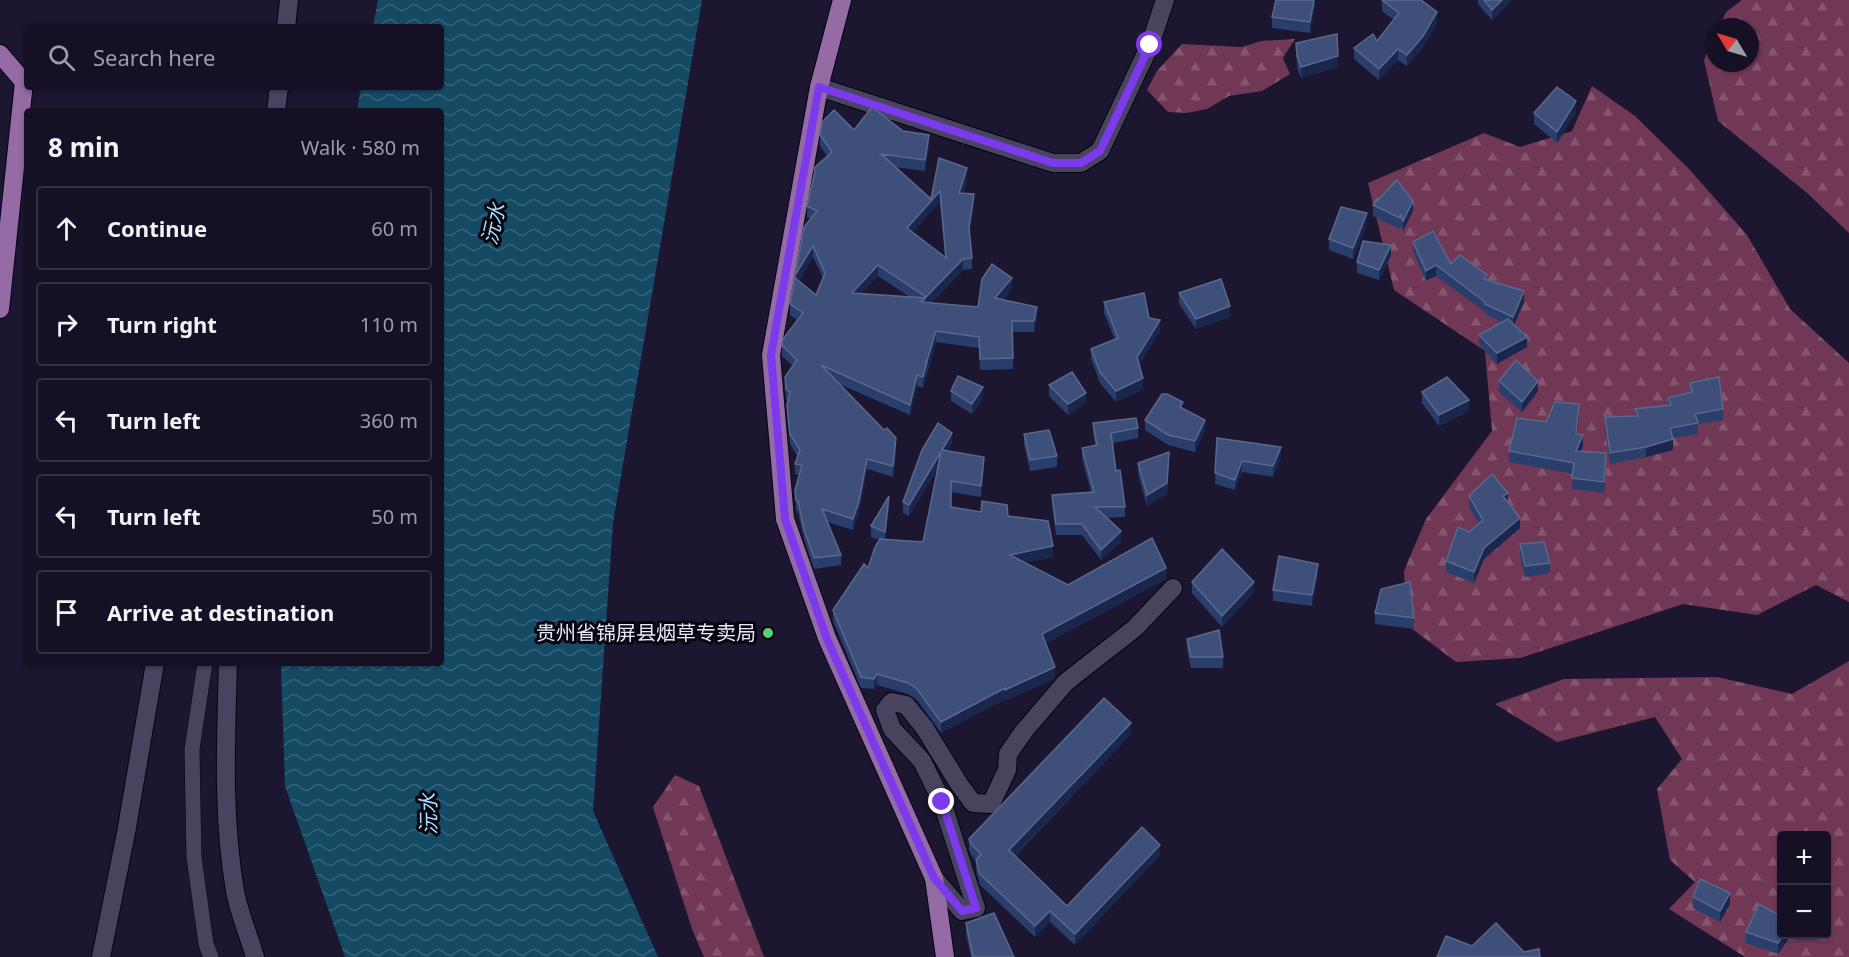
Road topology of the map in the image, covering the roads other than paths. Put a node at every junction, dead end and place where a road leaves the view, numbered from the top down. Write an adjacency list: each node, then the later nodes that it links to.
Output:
1 (289, 0): 4 (street)
2 (842, 0): 6 (main road)
3 (1165, 0): 6 (street)
4 (286, 24)
5 (0, 54): 9 (main road)
6 (819, 87): 14 (main road)
7 (279, 90): 8 (street)
8 (276, 108)
9 (0, 309)
10 (1173, 588): 14 (street)
11 (154, 666): 15 (street)
12 (205, 666): 16 (street)
13 (228, 666): 17 (street)
14 (934, 878): 18 (main road)
15 (101, 957)
16 (211, 957)
17 (255, 957)
18 (945, 957)

